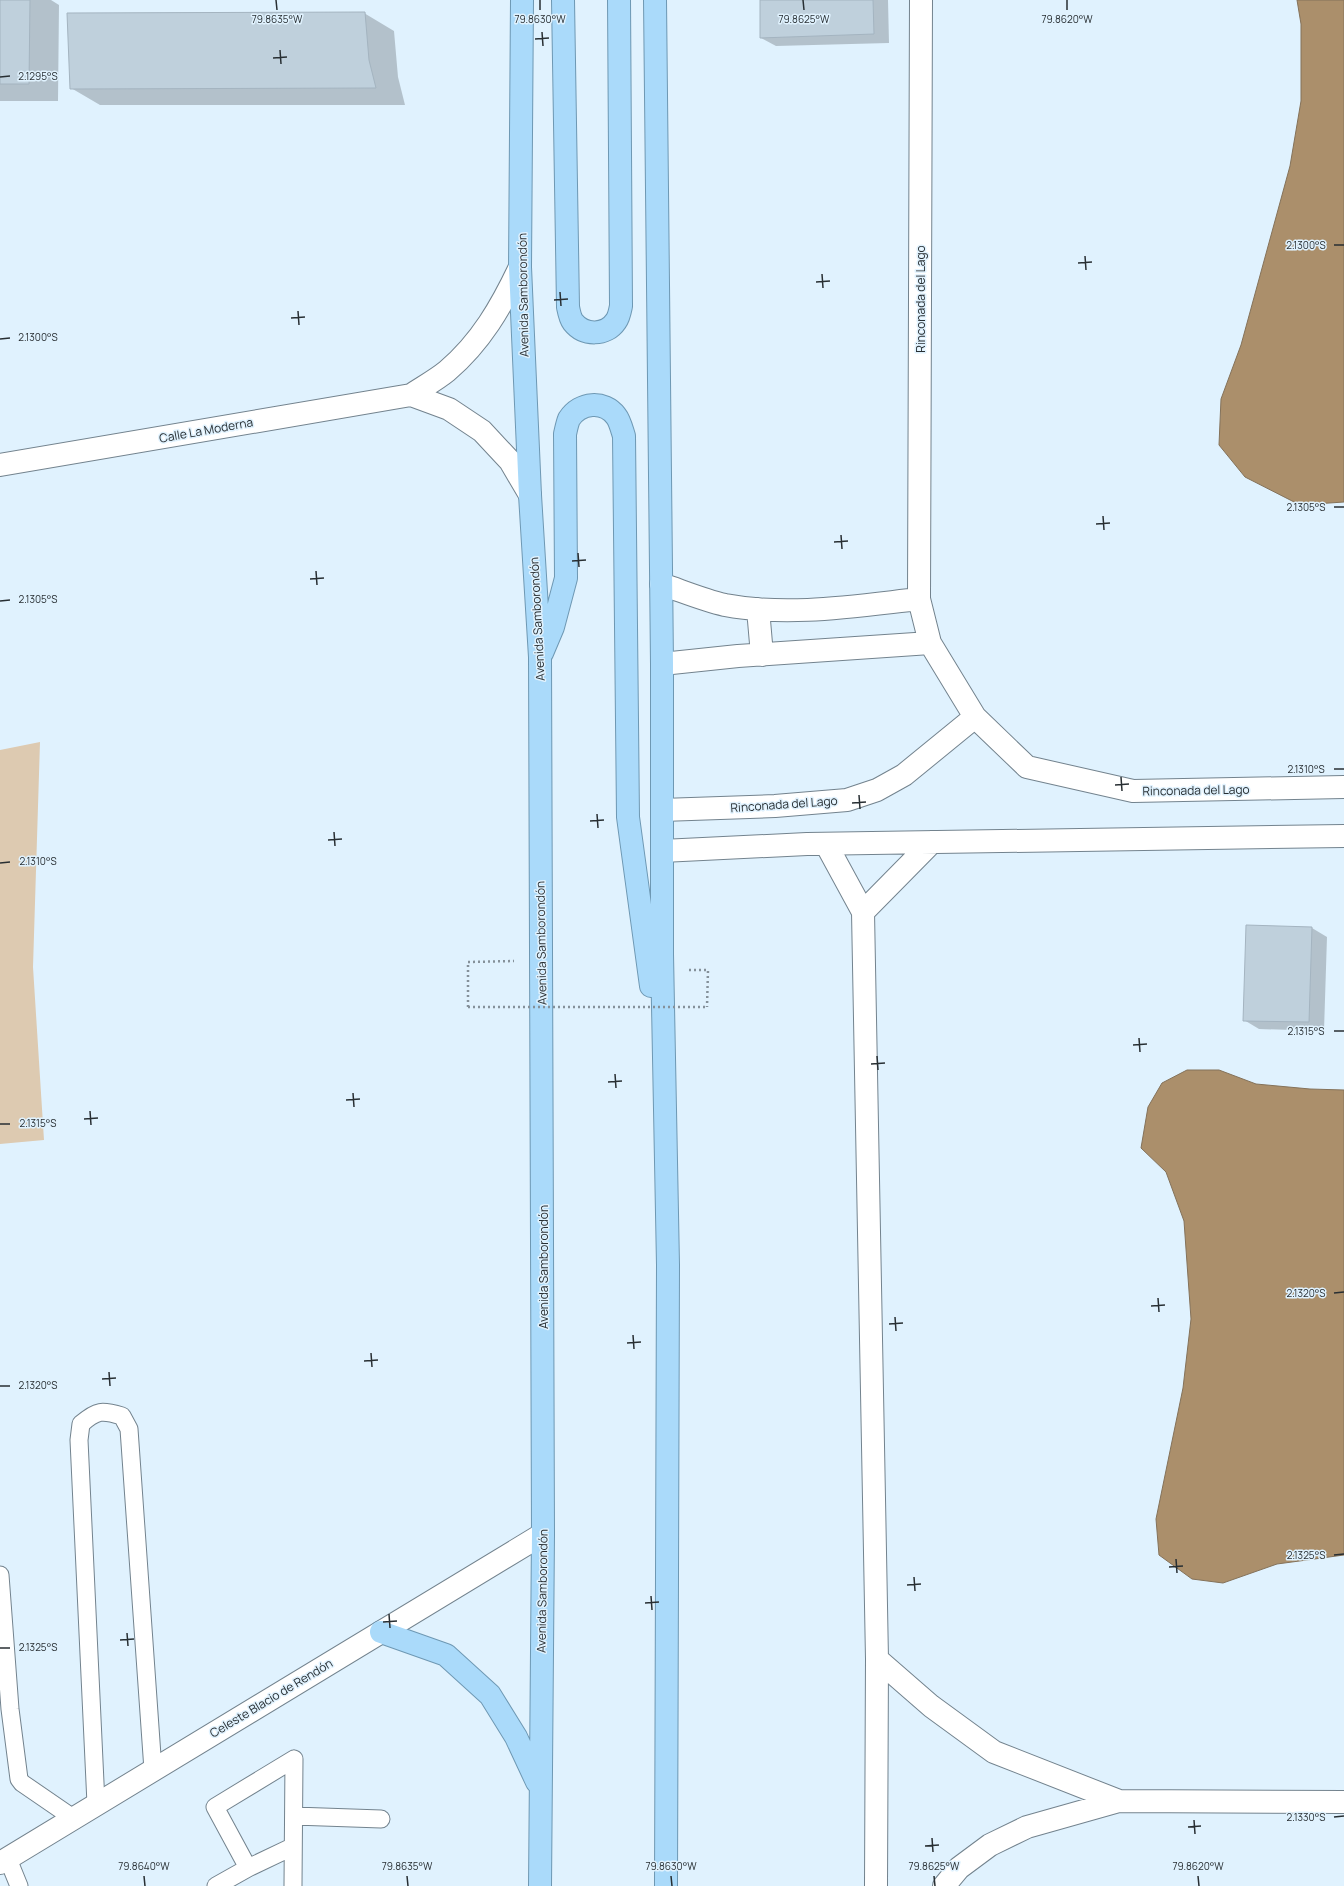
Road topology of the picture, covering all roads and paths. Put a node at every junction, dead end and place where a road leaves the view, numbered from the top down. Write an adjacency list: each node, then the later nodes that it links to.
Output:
1 (522, 0): 6 (highway, Avenida Samborondón)
2 (563, 0): 3 (highway)
3 (619, 0)
4 (655, 0): 10 (highway)
5 (922, 0): 11 (street, Rinconada del Lago)
6 (520, 267): 7 (street, Calle La Moderna); 9 (highway, Avenida Samborondón)
7 (411, 395): 8 (street, Calle La Moderna); 9 (street, Calle La Moderna)
8 (0, 465)
9 (530, 496): 15 (highway, Avenida Samborondón)
10 (661, 584): 12 (street); 16 (highway)
11 (919, 599): 12 (street); 13 (street, Rinconada del Lago)
12 (758, 609): 14 (street)
13 (930, 643): 14 (street); 17 (street, Rinconada del Lago)
14 (762, 655): 16 (street)
15 (540, 657): 25 (highway, Avenida Samborondón); 27 (highway)
16 (662, 664): 19 (highway)
17 (975, 717): 18 (street, Rinconada del Lago); 19 (street, Rinconada del Lago)
18 (1344, 787)
19 (662, 810): 23 (highway)
20 (1344, 836): 21 (street)
21 (932, 842): 22 (street); 24 (street)
22 (826, 844): 23 (street); 24 (street)
23 (662, 851): 27 (highway)
24 (863, 912): 31 (street)
25 (542, 961): 26 (path, bridge); 28 (highway, Avenida Samborondón)
26 (708, 970)
27 (665, 1088): 48 (highway)
28 (543, 1534): 30 (street, Celeste Blacio de Rendón); 34 (highway, Avenida Samborondón)
29 (0, 1574): 32 (lane)
30 (381, 1632): 33 (street, Celeste Blacio de Rendón); 34 (highway)
31 (877, 1659): 35 (street); 49 (street)
32 (4, 1680): 39 (lane)
33 (153, 1770): 37 (street, Celeste Blacio de Rendón); 37 (lane)
34 (539, 1787): 47 (highway, Avenida Samborondón)
35 (1119, 1801): 36 (street); 50 (street)
36 (1344, 1802)
37 (96, 1804): 39 (street, Celeste Blacio de Rendón)
38 (294, 1816): 40 (lane); 41 (lane); 43 (lane)
39 (73, 1818): 42 (street, Celeste Blacio de Rendón)
40 (381, 1819)
41 (292, 1847): 43 (lane); 46 (lane)
42 (4, 1861): 44 (lane)
43 (248, 1868): 45 (lane)
44 (19, 1886)
45 (216, 1886)
46 (293, 1886)
47 (540, 1886)
48 (666, 1886)
49 (876, 1886)
50 (944, 1886)

